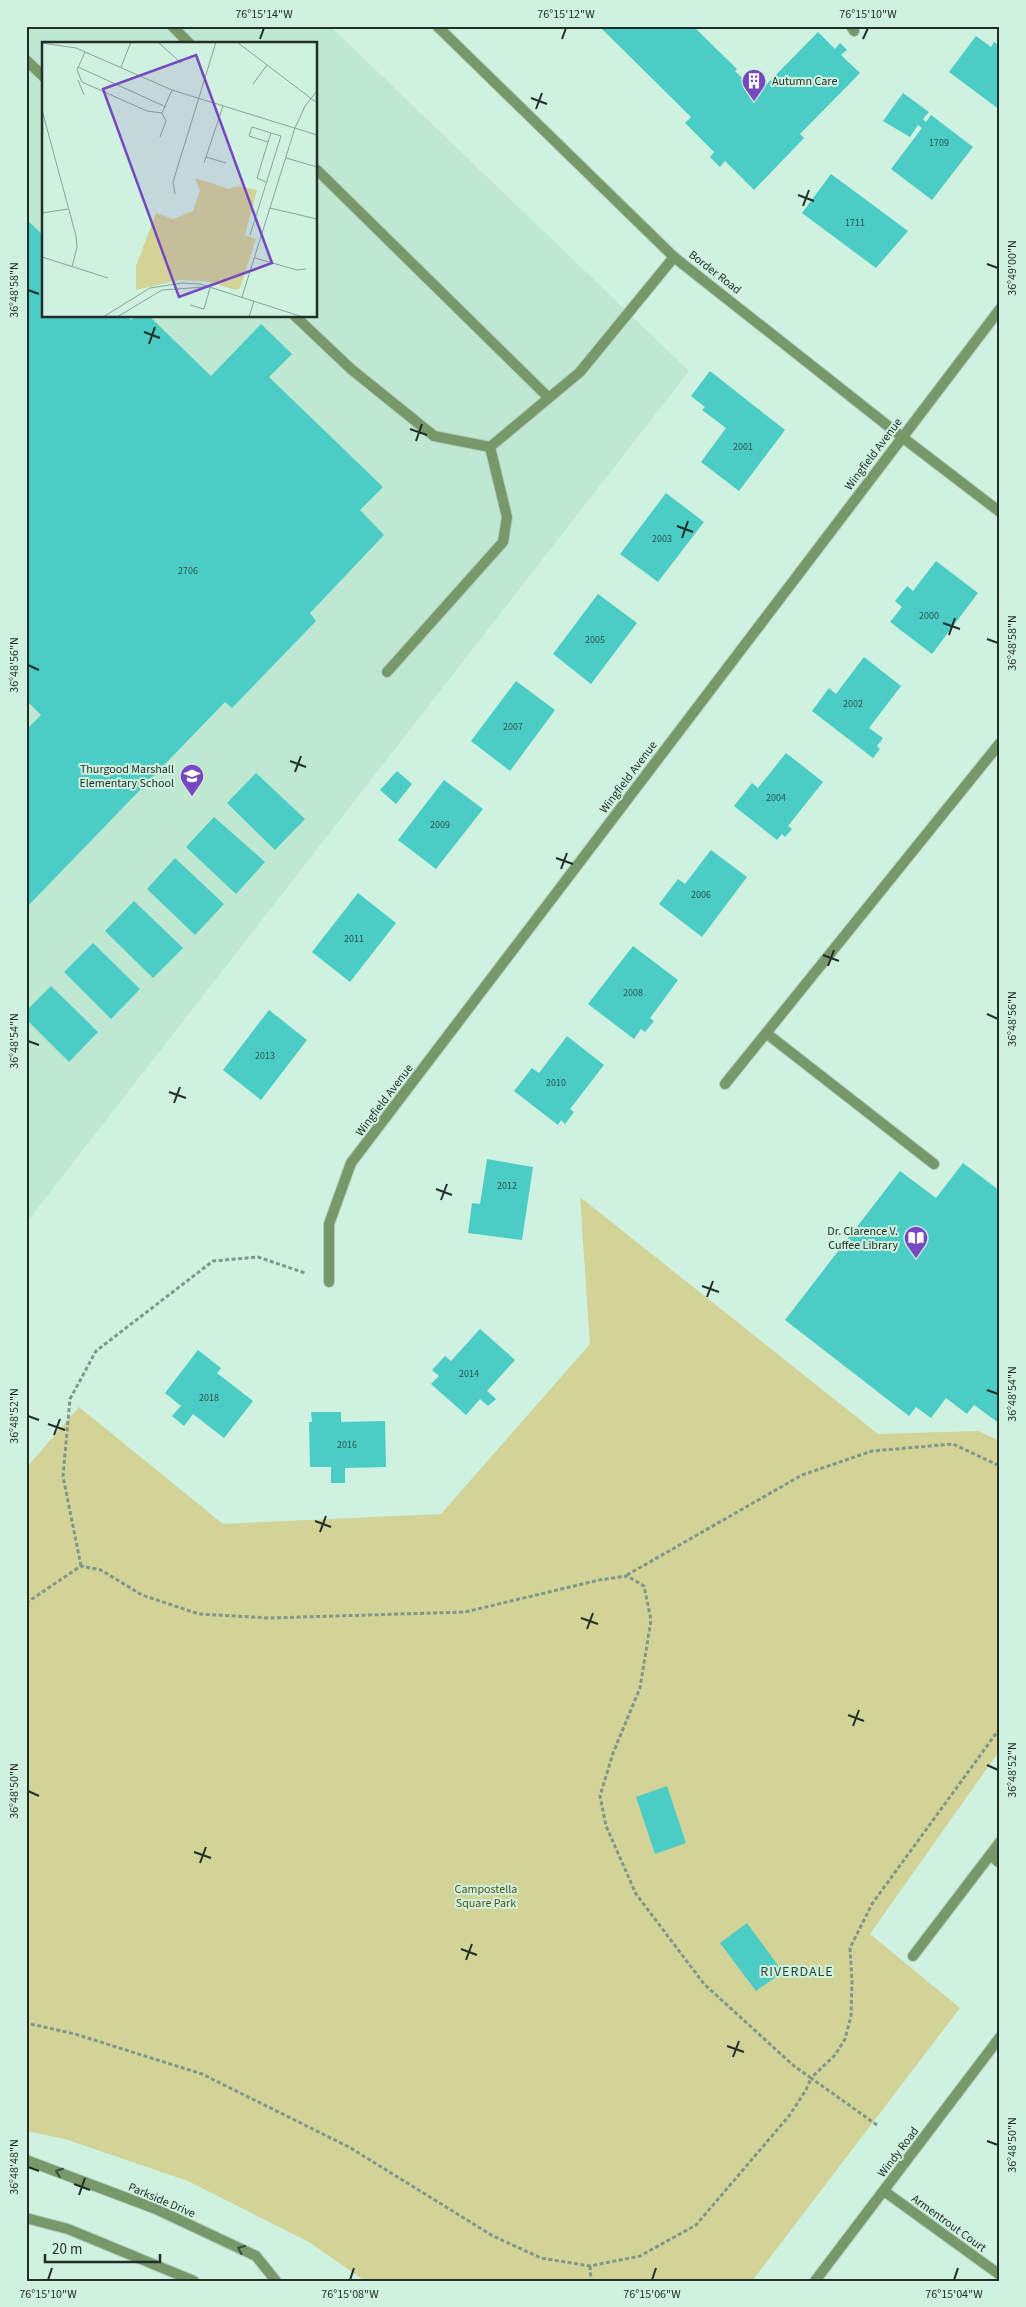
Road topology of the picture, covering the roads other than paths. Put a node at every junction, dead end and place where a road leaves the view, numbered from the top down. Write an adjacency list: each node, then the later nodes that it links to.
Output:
1 (172, 26): 3 (street)
2 (437, 26): 7 (street, Border Road)
3 (188, 42)
4 (26, 60): 5 (street)
5 (42, 75)
6 (318, 171): 10 (street)
7 (674, 257): 10 (street); 11 (street, Border Road)
8 (1000, 309): 11 (street, Wingfield Avenue)
9 (298, 318): 12 (street)
10 (549, 398): 12 (street)
11 (902, 437): 13 (street, Border Road); 19 (street, Wingfield Avenue)
12 (490, 447): 14 (street)
13 (1000, 512)
14 (387, 672)
15 (1000, 743): 16 (street)
16 (766, 1033): 17 (street); 18 (street)
17 (725, 1084)
18 (934, 1164)
19 (329, 1282)
20 (1000, 1842): 21 (street)
21 (990, 1855): 22 (street); 23 (street)
22 (1000, 1863)
23 (913, 1956)
24 (1000, 2037): 26 (street, Windy Road)
25 (26, 2160): 30 (street, Parkside Drive, one-way to 25)
26 (884, 2191): 28 (street, Armentrout Court); 31 (street, Windy Road)
27 (26, 2218): 29 (street)
28 (1000, 2275)
29 (194, 2281)
30 (276, 2281)
31 (814, 2281)

